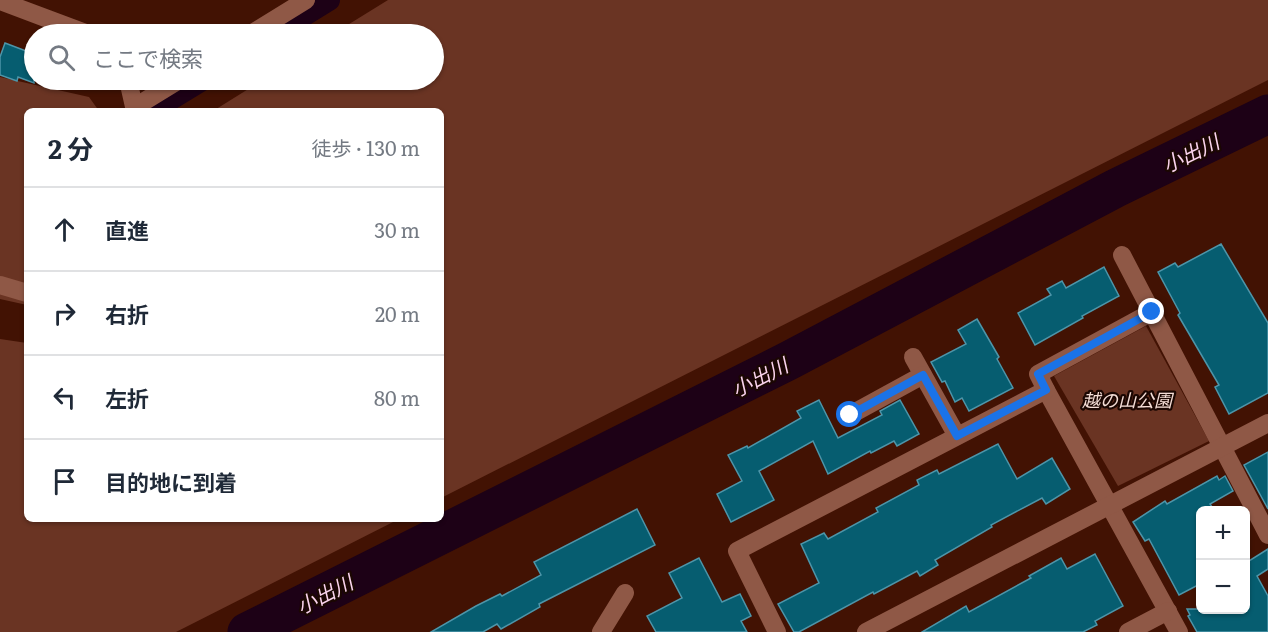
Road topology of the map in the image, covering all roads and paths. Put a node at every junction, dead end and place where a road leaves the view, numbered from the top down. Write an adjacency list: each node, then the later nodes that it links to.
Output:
1 (306, 0): 4 (street)
2 (0, 1): 3 (street)
3 (61, 24)
4 (267, 24)
5 (130, 90): 7 (street)
6 (164, 90): 8 (street)
7 (135, 108)
8 (137, 108)
9 (1122, 255): 12 (street)
10 (0, 285): 11 (street)
11 (24, 292)
12 (1152, 312): 15 (street); 19 (street)
13 (913, 357): 14 (street)
14 (923, 375): 16 (street); 18 (street)
15 (1046, 390): 18 (street); 20 (street)
16 (850, 415)
17 (1268, 423): 19 (street)
18 (957, 436): 25 (street)
19 (1222, 447): 20 (street); 21 (street)
20 (1110, 506): 23 (street); 26 (street)
21 (1268, 535)
22 (625, 593): 24 (street)
23 (1168, 611): 27 (street); 28 (street)
24 (601, 632)
25 (777, 632)
26 (866, 632)
27 (1128, 632)
28 (1179, 632)

